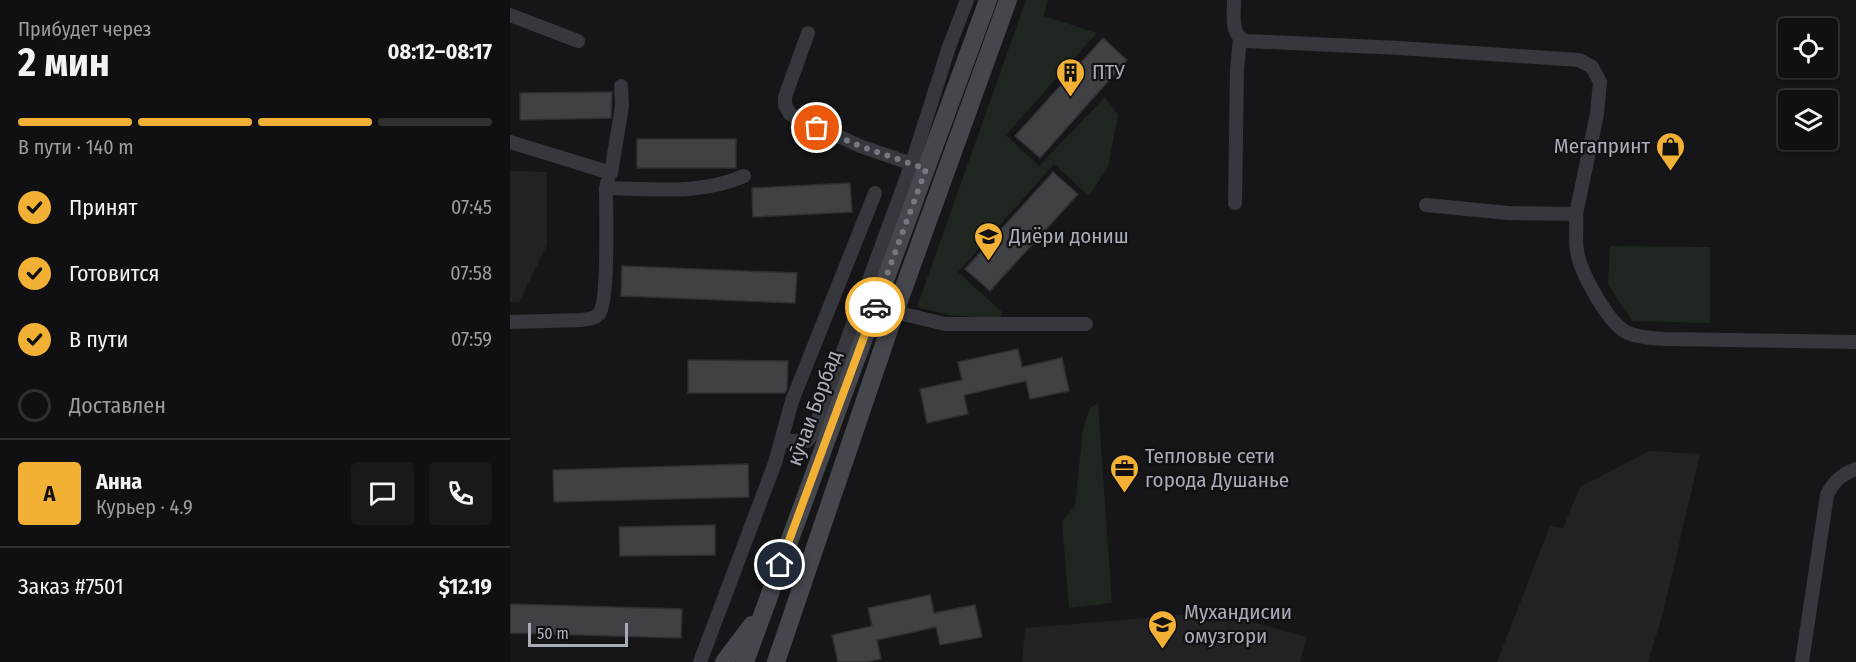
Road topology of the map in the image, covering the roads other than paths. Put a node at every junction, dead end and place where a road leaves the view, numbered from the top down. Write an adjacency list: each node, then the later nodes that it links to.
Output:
1 (967, 0): 11 (street)
2 (988, 0): 11 (main road, кӯчаи Борбад)
3 (1008, 0): 19 (main road)
4 (1234, 0): 7 (street)
5 (510, 15): 8 (street)
6 (808, 33): 11 (street)
7 (1240, 38): 16 (street); 18 (street)
8 (578, 41)
9 (621, 86): 12 (street)
10 (510, 142): 12 (street)
11 (919, 166): 23 (street); 25 (main road, кӯчаи Борбад)
12 (611, 172): 14 (street)
13 (744, 176): 14 (street)
14 (606, 188): 20 (street)
15 (875, 193): 23 (street)
16 (1235, 203)
17 (1426, 205): 18 (street)
18 (1576, 214): 22 (street)
19 (895, 312): 21 (street); 26 (main road)
20 (510, 322)
21 (1086, 324)
22 (1856, 342)
23 (782, 441): 27 (street)
24 (1856, 469): 30 (street)
25 (764, 609): 28 (main road); 29 (main road, кӯчаи Борбад)
26 (778, 659)
27 (700, 662)
28 (724, 662)
29 (745, 662)
30 (1802, 662)

